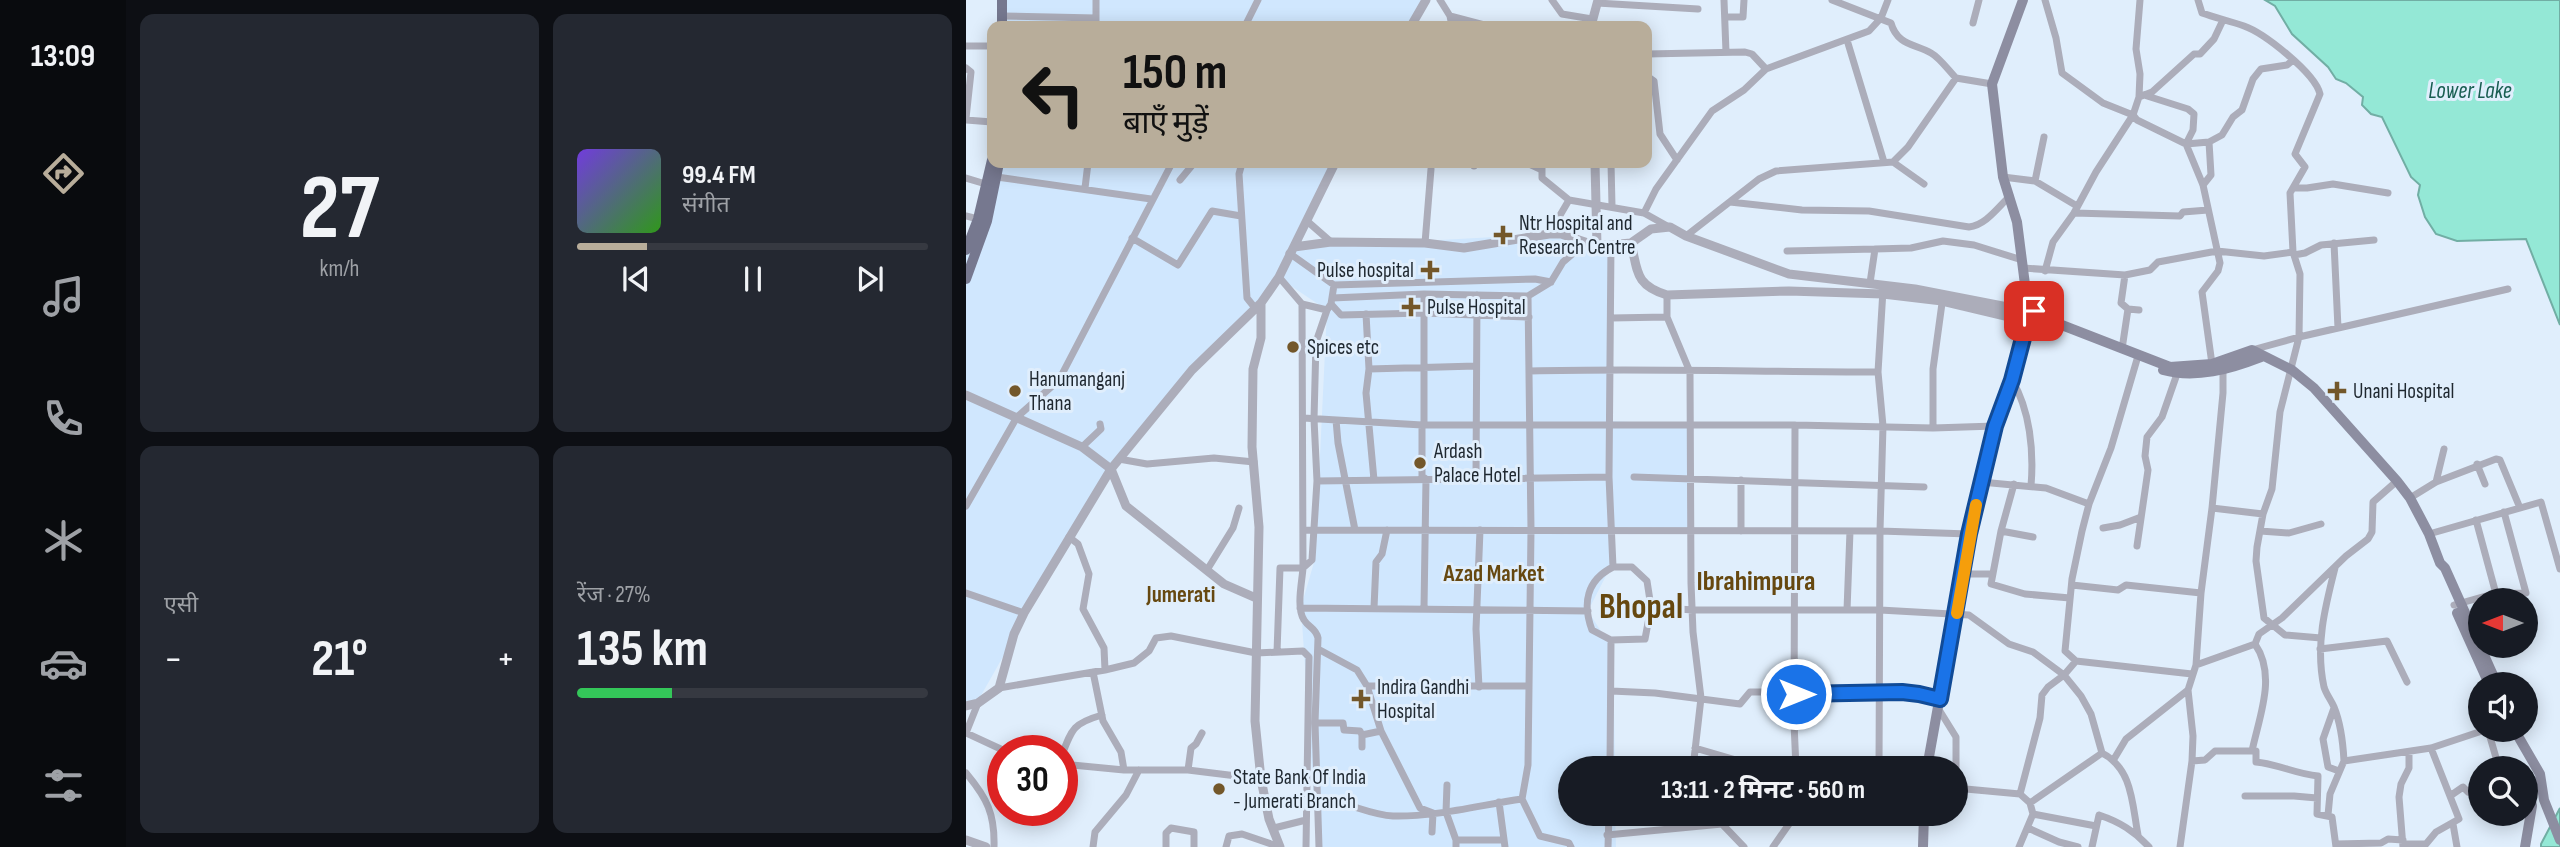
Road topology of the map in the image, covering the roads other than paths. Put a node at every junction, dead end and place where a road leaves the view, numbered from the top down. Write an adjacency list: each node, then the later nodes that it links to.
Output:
1 (1002, 0): 23 (main road)
2 (1009, 0): 23 (main road)
3 (1096, 0): 24 (street)
4 (1258, 0): 25 (street)
5 (1426, 0): 26 (street)
6 (1440, 0): 19 (street)
7 (1552, 0): 29 (street)
8 (1724, 0): 20 (street)
9 (1744, 0): 20 (street)
10 (1832, 0): 21 (street)
11 (1888, 0): 21 (street)
12 (1979, 0): 31 (street)
13 (2022, 0): 42 (main road)
14 (2045, 0): 45 (street)
15 (2140, 0): 44 (street)
16 (2198, 0): 22 (street)
17 (1598, 2): 18 (street); 30 (street)
18 (1698, 9)
19 (1450, 16): 27 (street); 28 (street)
20 (1725, 17): 35 (street)
21 (1881, 18): 32 (street); 40 (street)
22 (2223, 20): 37 (street); 44 (street)
23 (1006, 21)
24 (1096, 21)
25 (1248, 21)
26 (1414, 21)
27 (1451, 21)
28 (1469, 21)
29 (1585, 21)
30 (1593, 21)
31 (1973, 23)
32 (1847, 40): 39 (street); 52 (street)
33 (966, 46): 34 (street)
34 (987, 46)
35 (1726, 52): 36 (street); 39 (street)
36 (1652, 54)
37 (2292, 61): 49 (street); 72 (street)
38 (966, 68): 43 (street)
39 (1766, 69): 51 (street)
40 (1956, 78): 42 (street); 52 (street)
41 (1652, 79): 51 (street)
42 (1992, 84): 64 (main road)
43 (968, 96): 46 (street)
44 (2141, 96): 45 (street); 50 (street)
45 (2133, 114): 50 (street); 80 (street)
46 (966, 119): 47 (street)
47 (987, 121)
48 (2044, 137): 67 (street)
49 (2209, 142): 50 (street); 70 (street)
50 (2186, 144): 70 (street)
51 (1677, 160): 82 (street)
52 (1889, 162): 69 (street); 77 (street)
53 (992, 168): 68 (main road)
54 (998, 168): 68 (main road)
55 (1088, 168): 71 (street)
56 (1169, 168): 75 (street)
57 (1190, 168): 66 (street)
58 (1241, 168): 84 (street)
59 (1333, 168): 86 (street)
60 (1541, 168): 76 (street)
61 (1595, 168): 78 (street)
62 (1611, 168): 79 (street)
63 (1431, 169): 93 (street)
64 (2003, 177): 67 (street); 74 (main road)
65 (966, 178): 68 (street)
66 (1180, 180)
67 (2035, 181): 80 (street)
68 (993, 183): 71 (street); 85 (main road); 109 (main road)
69 (1924, 184)
70 (2203, 184): 81 (street)
71 (1086, 188): 75 (street)
72 (2292, 188): 73 (street); 104 (street)
73 (2388, 193)
74 (2010, 196): 77 (street); 105 (main road)
75 (1151, 199): 90 (street)
76 (1569, 200): 78 (street); 88 (street)
77 (1730, 202): 89 (street)
78 (1597, 205): 79 (street); 98 (street)
79 (1612, 206): 82 (street)
80 (2075, 210): 81 (street); 106 (street)
81 (2208, 210): 103 (street)
82 (1644, 213): 87 (street)
83 (966, 216): 85 (street)
84 (1241, 216): 90 (street); 124 (street)
85 (978, 219): 100 (main road)
86 (1307, 221): 92 (street); 101 (street)
87 (1670, 227): 89 (street); 94 (street)
88 (1549, 234): 93 (street); 96 (street)
89 (1686, 236): 110 (street)
90 (1132, 238): 153 (street)
91 (2374, 240): 95 (street)
92 (1331, 242): 93 (street); 101 (street)
93 (1425, 243)
94 (1631, 243): 97 (street); 119 (street)
95 (2334, 243): 104 (street); 134 (street)
96 (1584, 244): 98 (street); 111 (street)
97 (1611, 244): 98 (street); 133 (street)
98 (1597, 246)
99 (1875, 249): 102 (street); 105 (street); 112 (street)
100 (966, 250)
101 (1292, 250): 108 (street); 113 (street)
102 (1787, 251)
103 (2217, 251): 104 (street); 107 (street); 140 (street)
104 (2293, 254): 135 (street)
105 (2022, 264): 106 (street); 130 (main road)
106 (2045, 271): 107 (street)
107 (2126, 275): 125 (street)
108 (1279, 277): 122 (street); 124 (street)
109 (966, 279)
110 (1841, 280): 112 (street); 116 (street)
111 (1551, 282): 113 (street); 120 (street)
112 (1870, 283): 114 (street)
113 (1334, 285): 123 (street)
114 (1883, 289): 116 (street); 121 (street); 149 (street)
115 (2508, 289): 134 (street)
116 (1840, 294): 119 (street)
117 (1424, 295): 118 (street); 123 (street); 127 (street)
118 (1477, 295): 120 (street); 129 (street)
119 (1667, 295): 132 (street)
120 (1528, 296): 131 (street)
121 (1943, 297): 130 (street); 167 (street)
122 (1302, 304): 123 (street); 154 (street)
123 (1330, 304): 128 (street); 155 (street)
124 (1258, 305): 170 (street); 171 (street)
125 (2128, 309): 126 (street); 136 (street)
126 (2139, 310)
127 (1424, 313): 128 (street); 129 (street); 143 (street)
128 (1366, 314): 144 (street)
129 (1476, 314): 131 (street); 142 (street)
130 (2028, 316): 136 (main road); 139 (main road); 151 (main road)
131 (1529, 317): 147 (street)
132 (1667, 317): 133 (street); 148 (street)
133 (1611, 318): 145 (street)
134 (2338, 328): 135 (street)
135 (2299, 337): 137 (street); 146 (street)
136 (2122, 349): 139 (main road)
137 (2252, 351): 138 (main road); 141 (main road)
138 (2261, 357): 141 (main road); 146 (main road)
139 (2136, 359): 140 (main road); 150 (main road); 194 (street)
140 (2212, 364): 141 (main road)
141 (2223, 364): 150 (main road); 197 (street)
142 (1476, 366): 143 (street); 159 (street)
143 (1423, 368): 144 (street); 162 (street)
144 (1369, 369): 157 (street)
145 (1611, 369): 147 (street); 148 (street); 160 (street)
146 (2292, 370): 184 (main road); 200 (street)
147 (1530, 371): 163 (street)
148 (1690, 372): 149 (street); 161 (street)
149 (1878, 372): 165 (street)
150 (2176, 374): 201 (street)
151 (2012, 380): 166 (main road); 191 (street)
152 (966, 395): 153 (street)
153 (1017, 416): 168 (street); 195 (street)
154 (1303, 418): 155 (street); 205 (street)
155 (1314, 419): 156 (street); 183 (street)
156 (1336, 420): 157 (street); 180 (street)
157 (1370, 422): 162 (street); 181 (street)
158 (1100, 424): 168 (street)
159 (1477, 424): 162 (street); 163 (street); 177 (street)
160 (1610, 424): 161 (street); 163 (street); 175 (street)
161 (1690, 424): 164 (street); 179 (street)
162 (1423, 425): 178 (street)
163 (1530, 425): 174 (street)
164 (1795, 425): 165 (street); 185 (street)
165 (1882, 426): 167 (street); 190 (street)
166 (1995, 426): 167 (street); 186 (main road)
167 (1933, 428)
168 (1082, 447): 173 (street)
169 (2444, 449): 187 (street)
170 (1119, 459): 171 (street); 173 (street)
171 (1254, 462): 237 (street)
172 (2477, 464): 187 (street); 189 (street); 198 (street)
173 (1111, 469): 222 (street); 229 (street)
174 (1530, 477): 175 (street); 177 (street); 211 (street)
175 (1609, 477): 212 (street)
176 (1634, 477): 179 (street)
177 (1476, 478): 178 (street)
178 (1426, 479): 181 (street); 209 (street)
179 (1689, 479): 182 (street); 213 (street)
180 (1345, 480): 181 (street); 183 (street); 207 (street)
181 (1374, 480)
182 (1741, 480): 185 (street); 214 (street)
183 (1317, 481): 206 (street)
184 (2397, 481): 193 (main road); 226 (street)
185 (1795, 482): 190 (street); 215 (street)
186 (1981, 482): 188 (street); 220 (main road)
187 (2436, 482): 193 (street)
188 (2014, 484): 191 (street); 218 (street)
189 (2485, 484)
190 (1882, 485): 192 (street); 217 (street)
191 (2031, 486): 194 (street)
192 (1924, 487)
193 (2410, 498): 221 (main road)
194 (2089, 504): 232 (street)
195 (966, 506)
196 (1239, 508): 229 (street)
197 (2212, 508): 200 (street); 236 (street)
198 (2520, 508): 199 (street); 228 (street)
199 (2504, 512): 202 (street); 234 (street)
200 (2263, 514): 219 (street)
201 (2141, 517): 204 (street); 224 (street)
202 (2476, 520): 221 (street); 233 (street)
203 (2321, 524): 219 (street)
204 (2103, 528)
205 (1304, 530): 206 (street); 227 (street)
206 (1316, 530): 207 (street); 227 (street)
207 (1355, 530): 208 (street)
208 (1387, 530): 209 (street); 243 (street)
209 (1425, 530): 210 (street); 244 (street)
210 (1480, 530): 211 (street); 245 (street)
211 (1531, 530): 212 (street); 246 (street)
212 (1611, 531): 213 (street); 225 (street)
213 (1691, 531): 214 (street); 247 (street)
214 (1741, 531): 215 (street)
215 (1795, 531): 216 (street); 251 (street)
216 (1850, 531): 217 (street); 248 (street)
217 (1880, 531): 220 (street); 249 (street)
218 (2001, 531): 223 (street); 230 (street)
219 (2260, 531): 254 (street)
220 (1969, 534): 231 (main road)
221 (2428, 534): 240 (main road)
222 (1069, 537): 253 (street); 264 (street)
223 (2033, 537)
224 (2137, 546)
225 (1613, 566): 241 (street); 250 (street)
226 (2335, 566): 254 (street); 255 (street)
227 (1303, 568): 242 (street); 260 (street)
228 (2560, 569)
229 (1207, 570): 237 (street)
230 (1993, 573): 231 (street); 238 (street)
231 (1963, 574): 252 (main road)
232 (2072, 585): 236 (street); 238 (street)
233 (2494, 588)
234 (2525, 588)
235 (966, 593): 253 (street)
236 (2201, 593): 263 (street)
237 (1256, 598): 261 (street)
238 (2070, 598): 262 (street)
239 (2468, 601): 240 (street)
240 (2457, 604): 266 (main road); 267 (main road)
241 (1651, 607): 247 (street); 256 (street)
242 (1300, 608): 243 (street); 258 (street)
243 (1374, 608): 244 (street)
244 (1424, 608): 245 (street)
245 (1479, 609): 246 (street); 273 (street)
246 (1528, 610): 250 (street); 272 (street)
247 (1693, 610): 251 (street); 279 (street)
248 (1847, 610): 249 (street); 251 (street)
249 (1880, 610): 252 (street); 278 (street)
250 (1588, 611): 256 (street)
251 (1796, 611): 277 (street)
252 (1957, 612): 269 (street); 280 (main road)
253 (1024, 613): 274 (street)
254 (2272, 623): 255 (street); 257 (street)
255 (2321, 638): 259 (street)
256 (1611, 640): 276 (street)
257 (2255, 644): 263 (street); 294 (street)
258 (1318, 649): 271 (street); 284 (street)
259 (2320, 649): 270 (street); 282 (street)
260 (1277, 652): 261 (street); 330 (street)
261 (1256, 653): 264 (street); 314 (street)
262 (2076, 660): 268 (street); 269 (street)
263 (2196, 666): 268 (street)
264 (1105, 670): 265 (street)
265 (1093, 672): 274 (street); 283 (street)
266 (2483, 672)
267 (2491, 672)
268 (2192, 674): 275 (street)
269 (2064, 676): 296 (street); 318 (street)
270 (2407, 682)
271 (1367, 686): 273 (street); 285 (street)
272 (1529, 686): 273 (street); 322 (street)
273 (1479, 687)
274 (999, 688): 281 (street)
275 (2188, 690): 304 (street); 305 (street)
276 (1611, 691): 279 (street); 297 (street)
277 (1796, 694): 278 (street); 279 (street); 300 (street)
278 (1880, 694): 280 (street); 301 (street)
279 (1701, 698): 292 (street)
280 (1939, 704): 302 (main road); 303 (street)
281 (970, 706): 290 (street)
282 (2334, 707): 306 (street); 311 (street)
283 (1102, 715): 287 (street); 308 (street)
284 (1315, 723): 288 (street); 323 (street)
285 (1381, 731): 288 (street); 327 (street)
286 (1202, 733): 310 (street)
287 (1070, 735)
288 (1362, 735): 291 (street)
289 (2468, 736): 293 (street)
290 (987, 743)
291 (1362, 747)
292 (1695, 748): 298 (street); 299 (street)
293 (2431, 748): 295 (street); 320 (street)
294 (2252, 751): 305 (street); 321 (street)
295 (2409, 752): 306 (street); 348 (street)
296 (2102, 754): 304 (street); 325 (street)
297 (1610, 756)
298 (1694, 756)
299 (1722, 756)
300 (1795, 756)
301 (1879, 756)
302 (1929, 756)
303 (1956, 756)
304 (2114, 759): 343 (street)
305 (2192, 761): 368 (street)
306 (2344, 761): 311 (street)
307 (1078, 766): 308 (street)
308 (1124, 770): 309 (street)
309 (1139, 770): 310 (street); 352 (street)
310 (1188, 770): 314 (street)
311 (2339, 772): 329 (street)
312 (966, 773): 351 (street)
313 (2538, 773): 345 (main road)
314 (1261, 779): 339 (street)
315 (1447, 785): 326 (street)
316 (1968, 789): 318 (street)
317 (2468, 792): 320 (street)
318 (2020, 794): 325 (street)
319 (2245, 796): 321 (street)
320 (2451, 796): 331 (street)
321 (2317, 798): 329 (street)
322 (1522, 799): 324 (street); 359 (street)
323 (1319, 801): 327 (street); 358 (street)
324 (1499, 802): 326 (street); 346 (street)
325 (2030, 803): 328 (street)
326 (1446, 812): 327 (street); 347 (street)
327 (1433, 813): 341 (street)
328 (2033, 814): 337 (street); 340 (street)
329 (2328, 815): 349 (street)
330 (1306, 820): 339 (street); 357 (street)
331 (2453, 824): 348 (street); 369 (street)
332 (1608, 826): 342 (street)
333 (1701, 826): 342 (street)
334 (1724, 826): 361 (street)
335 (1788, 826): 362 (street)
336 (1924, 826): 363 (main road)
337 (2096, 826): 343 (street); 366 (street)
338 (2527, 826): 370 (main road)
339 (1274, 828): 356 (street)
340 (2028, 828): 364 (street); 365 (street)
341 (1432, 832)
342 (1607, 835): 360 (street)
343 (2138, 835): 367 (street)
344 (966, 840): 350 (street)
345 (2560, 840)
346 (1505, 843): 347 (street)
347 (1456, 844)
348 (2403, 844): 349 (street)
349 (2336, 845)
350 (986, 847)
351 (994, 847)
352 (1093, 847)
353 (1166, 847): 354 (street)
354 (1194, 847)
355 (1226, 847): 356 (street)
356 (1280, 847)
357 (1306, 847)
358 (1319, 847)
359 (1571, 847)
360 (1608, 847)
361 (1744, 847)
362 (1773, 847)
363 (1923, 847)
364 (2019, 847)
365 (2078, 847)
366 (2092, 847)
367 (2149, 847)
368 (2180, 847)
369 (2457, 847)
370 (2525, 847)

